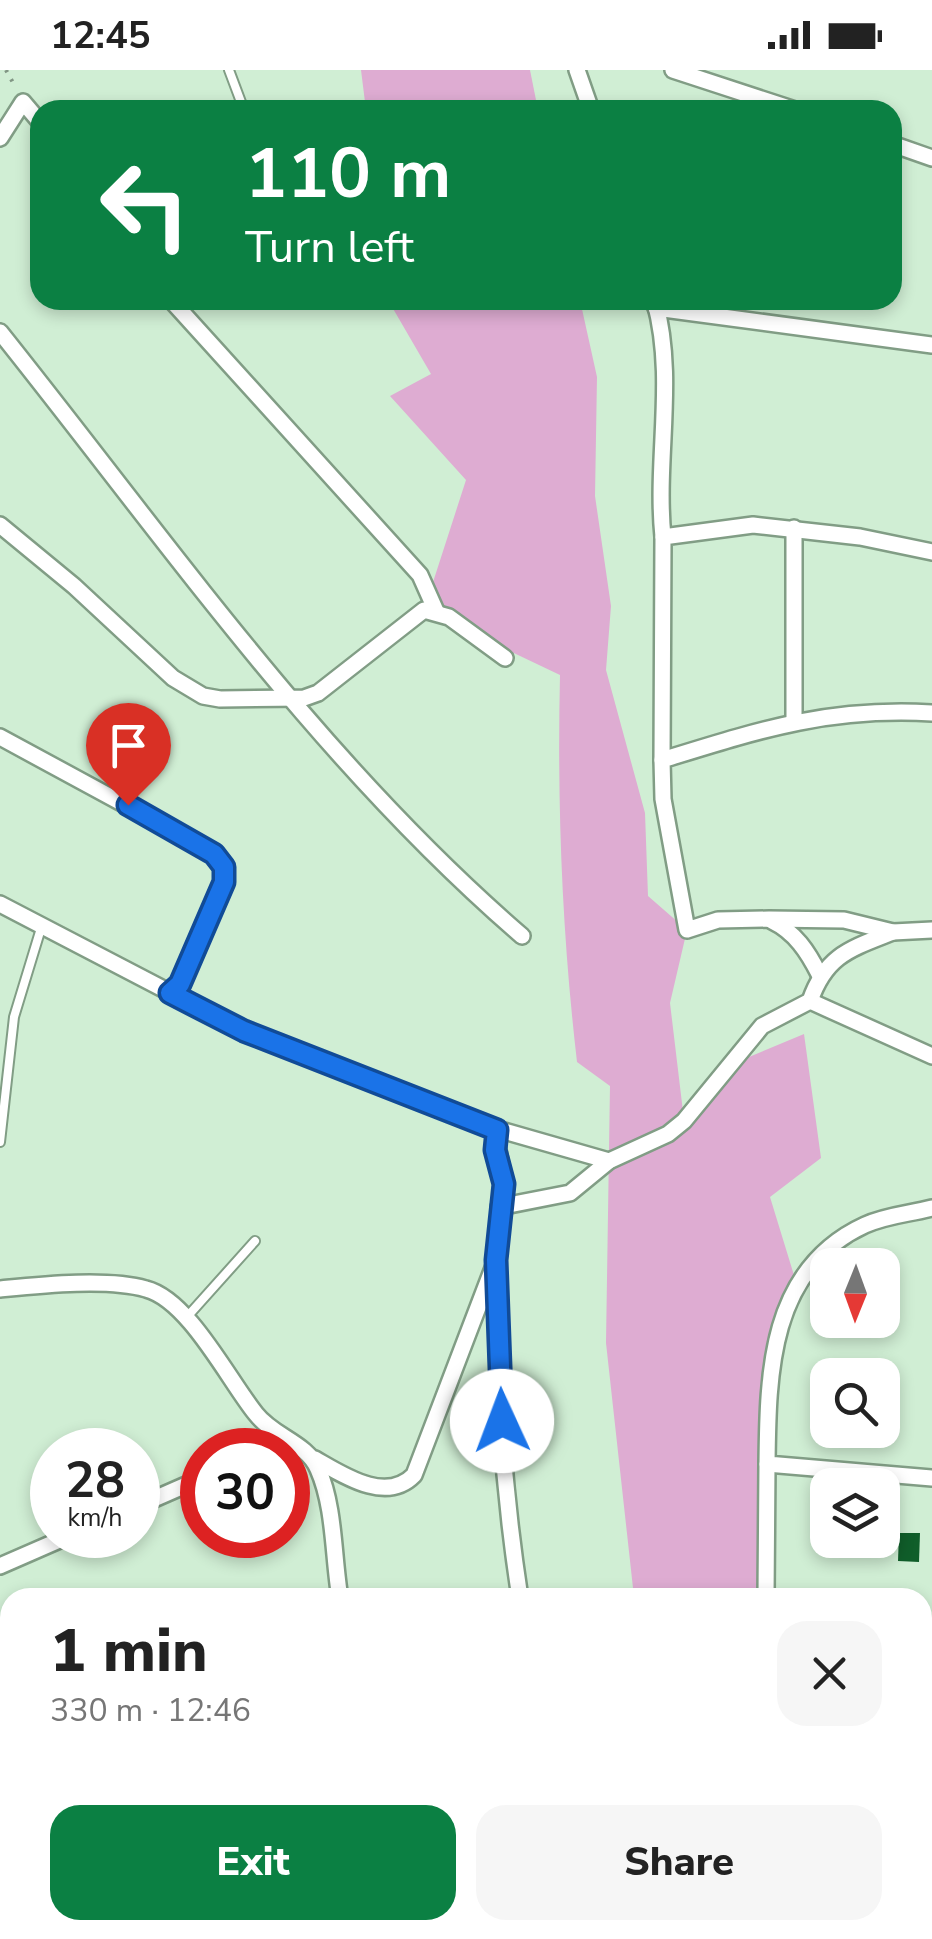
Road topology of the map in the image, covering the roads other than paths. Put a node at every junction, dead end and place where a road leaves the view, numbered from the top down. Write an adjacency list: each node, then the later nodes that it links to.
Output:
1 (229, 70): 4 (lane)
2 (577, 70): 5 (street)
3 (673, 70): 6 (street)
4 (240, 100)
5 (587, 100)
6 (764, 100)
7 (30, 110): 8 (street)
8 (0, 138)
9 (902, 148): 10 (street)
10 (932, 158)
11 (181, 310): 20 (street)
12 (656, 310): 18 (street)
13 (696, 310): 15 (street)
14 (0, 332): 22 (street)
15 (932, 345)
16 (0, 525): 22 (street)
17 (794, 528): 18 (street); 19 (street); 24 (street)
18 (662, 537): 26 (street)
19 (932, 552)
20 (436, 610): 21 (street); 22 (street)
21 (505, 658)
22 (287, 698): 32 (street)
23 (932, 713): 24 (street)
24 (794, 721): 26 (street)
25 (0, 736): 34 (street)
26 (662, 760): 28 (street)
27 (0, 904): 29 (street)
28 (769, 919): 31 (street); 33 (street)
29 (42, 925): 34 (street); 38 (lane)
30 (932, 930): 31 (street)
31 (893, 932): 33 (street)
32 (522, 936)
33 (819, 974): 35 (street)
34 (170, 993): 37 (street)
35 (810, 1000): 36 (street); 39 (street)
36 (932, 1056)
37 (497, 1130): 39 (street); 40 (street)
38 (0, 1142)
39 (610, 1161): 40 (street)
40 (499, 1207): 43 (street)
41 (932, 1208): 49 (street)
42 (255, 1241): 45 (lane)
43 (496, 1260): 48 (street); 54 (street)
44 (0, 1290): 45 (street)
45 (186, 1318): 46 (street)
46 (268, 1428)
47 (310, 1456): 48 (street)
48 (313, 1458): 53 (street)
49 (767, 1464): 50 (street); 55 (street)
50 (932, 1478)
51 (30, 1553): 52 (street)
52 (0, 1566)
53 (339, 1588)
54 (518, 1588)
55 (766, 1588)

